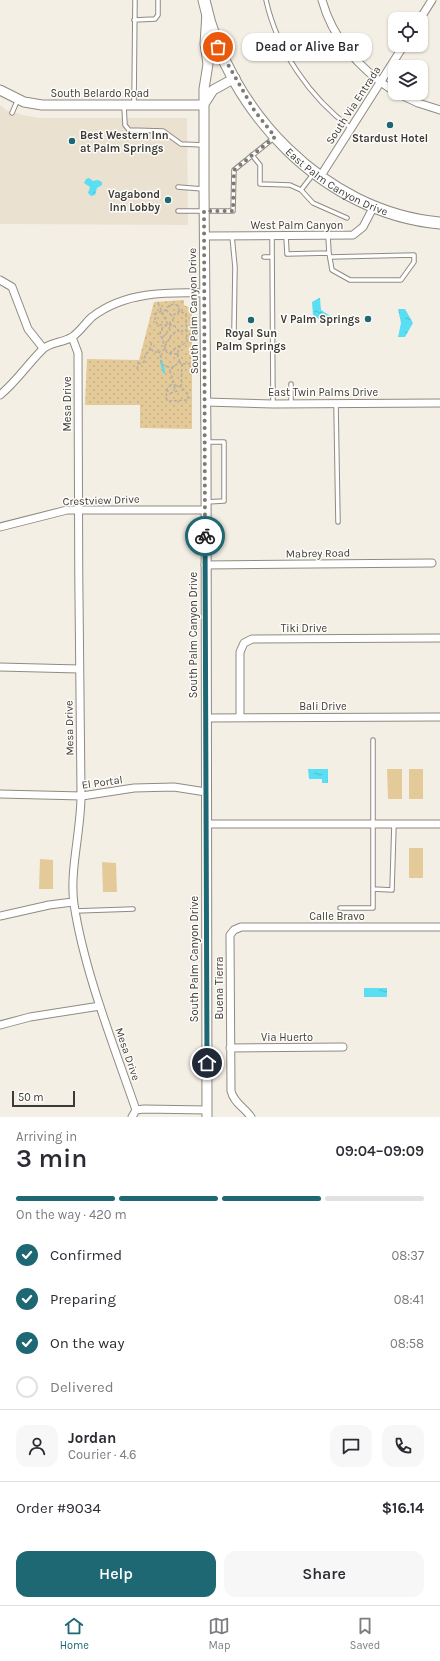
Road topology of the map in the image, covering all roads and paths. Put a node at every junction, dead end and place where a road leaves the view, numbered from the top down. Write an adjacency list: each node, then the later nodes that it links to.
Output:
1 (134, 0): 9 (lane)
2 (158, 0): 9 (lane)
3 (204, 0): 7 (main road, East Palm Canyon Drive)
4 (266, 0): 22 (lane)
5 (322, 0): 12 (street)
6 (432, 0): 8 (street)
7 (207, 12): 11 (main road, East Palm Canyon Drive); 19 (street, South Palm Canyon Drive)
8 (424, 12)
9 (134, 20): 18 (lane)
10 (399, 52): 12 (street, South Via Entrada)
11 (235, 78): 19 (street); 23 (main road, East Palm Canyon Drive)
12 (380, 82): 13 (street); 22 (street, South Via Entrada)
13 (388, 87)
14 (0, 90): 15 (street, South Belardo Road)
15 (18, 99): 17 (street, South Belardo Road); 21 (lane)
16 (412, 100): 20 (street)
17 (124, 105): 18 (street, South Belardo Road); 24 (lane)
18 (134, 106): 19 (street, South Belardo Road)
19 (204, 106): 24 (street, South Palm Canyon Drive)
20 (440, 110)
21 (12, 113)
22 (352, 128): 26 (street, South Via Entrada)
23 (275, 137): 25 (lane); 26 (main road, East Palm Canyon Drive)
24 (204, 145): 28 (street, South Palm Canyon Drive)
25 (252, 155): 29 (lane); 31 (lane)
26 (317, 175): 29 (lane); 30 (main road, East Palm Canyon Drive)
27 (178, 187): 28 (lane)
28 (204, 189): 31 (street, South Palm Canyon Drive)
29 (301, 190): 33 (lane)
30 (374, 206): 34 (main road, East Palm Canyon Drive); 39 (street, West Palm Canyon)
31 (204, 211): 32 (lane); 35 (street, South Palm Canyon Drive)
32 (178, 212)
33 (346, 218)
34 (440, 223)
35 (204, 236): 36 (street, West Palm Canyon); 46 (street, South Palm Canyon Drive)
36 (232, 236): 37 (street, West Palm Canyon); 41 (lane)
37 (272, 236): 38 (street, West Palm Canyon); 44 (lane)
38 (286, 236): 39 (street, West Palm Canyon); 40 (lane)
39 (328, 236): 40 (lane)
40 (329, 255): 40 (lane)
41 (234, 257): 42 (lane); 55 (lane)
42 (240, 257)
43 (264, 257): 44 (lane)
44 (271, 257): 84 (lane)
45 (0, 280): 64 (street)
46 (206, 293): 59 (street); 71 (street, South Palm Canyon Drive)
47 (158, 303): 49 (path)
48 (166, 310): 49 (path); 50 (path); 51 (path)
49 (162, 311): 52 (path); 53 (path)
50 (180, 311): 51 (path); 54 (path)
51 (172, 316): 52 (path)
52 (170, 325): 53 (path); 56 (path); 57 (path)
53 (163, 327): 60 (path)
54 (186, 330): 56 (path); 63 (path)
55 (234, 330)
56 (178, 331): 58 (path)
57 (167, 333): 58 (path); 60 (path)
58 (170, 336): 62 (path)
59 (72, 337): 64 (street); 87 (street, Mesa Drive)
60 (163, 337): 62 (path)
61 (152, 342): 65 (path)
62 (165, 346): 66 (path)
63 (180, 346): 68 (path); 69 (path)
64 (43, 348): 79 (street)
65 (150, 348): 67 (path); 73 (path)
66 (166, 349): 67 (path); 68 (path)
67 (159, 352): 72 (path)
68 (170, 353): 69 (path)
69 (177, 354): 70 (path)
70 (181, 363): 71 (path); 72 (path); 76 (path)
71 (205, 363): 80 (street, South Palm Canyon Drive)
72 (173, 367): 74 (path)
73 (137, 369)
74 (172, 384): 76 (path); 77 (path); 78 (path)
75 (291, 384): 82 (lane)
76 (180, 387): 77 (path); 78 (path)
77 (166, 390): 78 (path)
78 (177, 391)
79 (0, 395)
80 (206, 402): 84 (street, East Twin Palms Drive); 85 (street, South Palm Canyon Drive)
81 (440, 402): 83 (street, East Twin Palms Drive)
82 (291, 403): 83 (street, East Twin Palms Drive); 84 (street, East Twin Palms Drive)
83 (336, 403): 88 (lane)
84 (273, 404)
85 (206, 442): 86 (street, South Palm Canyon Drive); 86 (lane)
86 (205, 506): 87 (street, Crestview Drive); 91 (street, South Palm Canyon Drive)
87 (78, 510): 89 (street, Crestview Drive); 94 (street, Mesa Drive)
88 (338, 522)
89 (0, 527)
90 (432, 563): 91 (street, Mabrey Road)
91 (205, 565): 96 (street, South Palm Canyon Drive)
92 (440, 638): 97 (street, Tiki Drive)
93 (0, 667): 94 (street)
94 (79, 669): 101 (street, Mesa Drive)
95 (440, 716): 97 (street, Bali Drive)
96 (206, 718): 97 (street, Bali Drive); 99 (street, South Palm Canyon Drive)
97 (240, 718)
98 (373, 740): 103 (lane)
99 (206, 792): 101 (street, El Portal); 102 (street, South Palm Canyon Drive)
100 (0, 794): 101 (street, El Portal)
101 (82, 796): 107 (street, Mesa Drive)
102 (206, 824): 103 (street); 119 (street, South Palm Canyon Drive)
103 (373, 824): 104 (street); 106 (lane)
104 (394, 824): 105 (street); 106 (lane)
105 (440, 824)
106 (373, 889): 108 (lane)
107 (73, 902): 110 (street, Mesa Drive); 111 (street)
108 (340, 908)
109 (133, 909): 110 (lane)
110 (75, 911): 114 (street, Mesa Drive)
111 (0, 916)
112 (440, 926): 113 (street, Calle Bravo)
113 (234, 930): 117 (street, Buena Tierra)
114 (100, 1006): 115 (street); 118 (street, Mesa Drive)
115 (0, 1025)
116 (343, 1047): 117 (street, Via Huerto)
117 (230, 1048): 121 (street, Buena Tierra)
118 (136, 1110): 119 (street); 120 (street)
119 (207, 1114)
120 (132, 1117)
121 (250, 1117)

